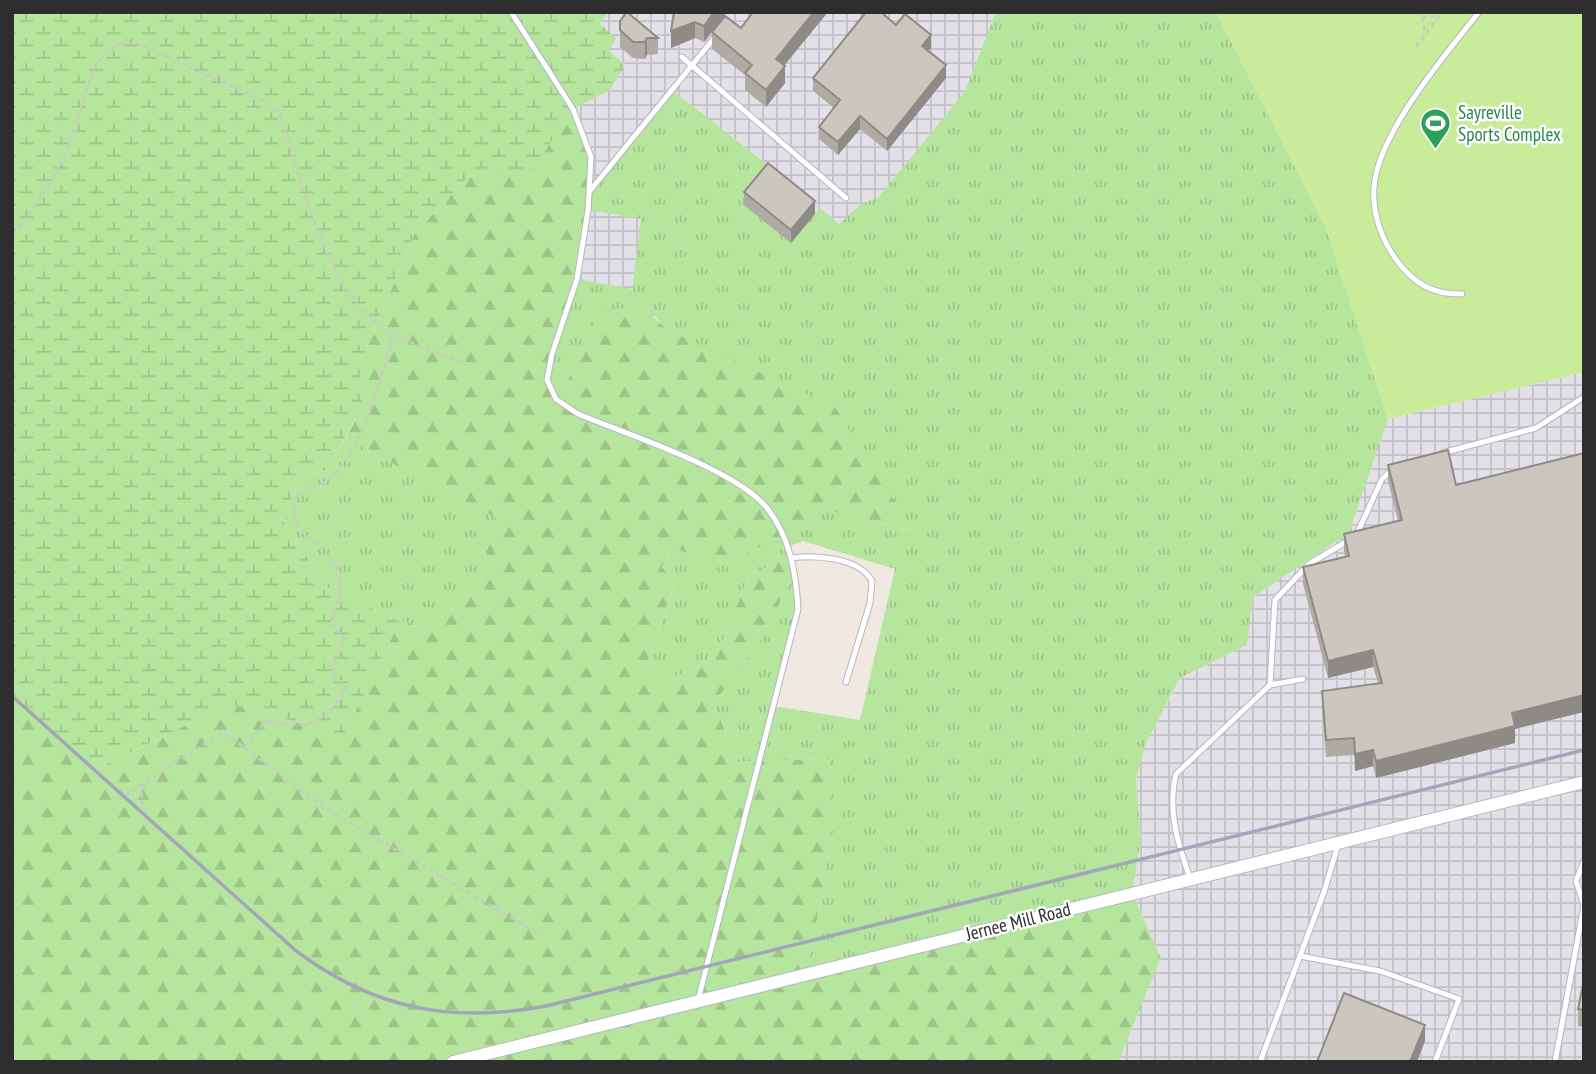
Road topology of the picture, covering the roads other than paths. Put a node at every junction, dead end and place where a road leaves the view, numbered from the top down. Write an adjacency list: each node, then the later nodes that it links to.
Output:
1 (511, 12): 6 (lane)
2 (1479, 12): 8 (lane)
3 (717, 34): 5 (lane)
4 (682, 57): 5 (lane)
5 (692, 65): 6 (lane); 7 (lane)
6 (589, 192): 12 (lane)
7 (846, 198)
8 (1462, 294)
9 (1584, 397): 10 (lane)
10 (1431, 456)
11 (1394, 468): 15 (lane)
12 (792, 558): 14 (lane); 21 (lane)
13 (1303, 680): 15 (lane)
14 (846, 681)
15 (1270, 685): 19 (lane)
16 (1584, 782): 17 (street, Jernee Mill Road)
17 (1339, 842): 19 (street, Jernee Mill Road); 20 (lane)
18 (1584, 861): 25 (lane)
19 (1191, 878): 21 (street, Jernee Mill Road)
20 (1300, 956): 23 (lane); 24 (lane)
21 (698, 1000): 22 (street, Jernee Mill Road)
22 (453, 1062)
23 (1260, 1062)
24 (1435, 1062)
25 (1555, 1062)

